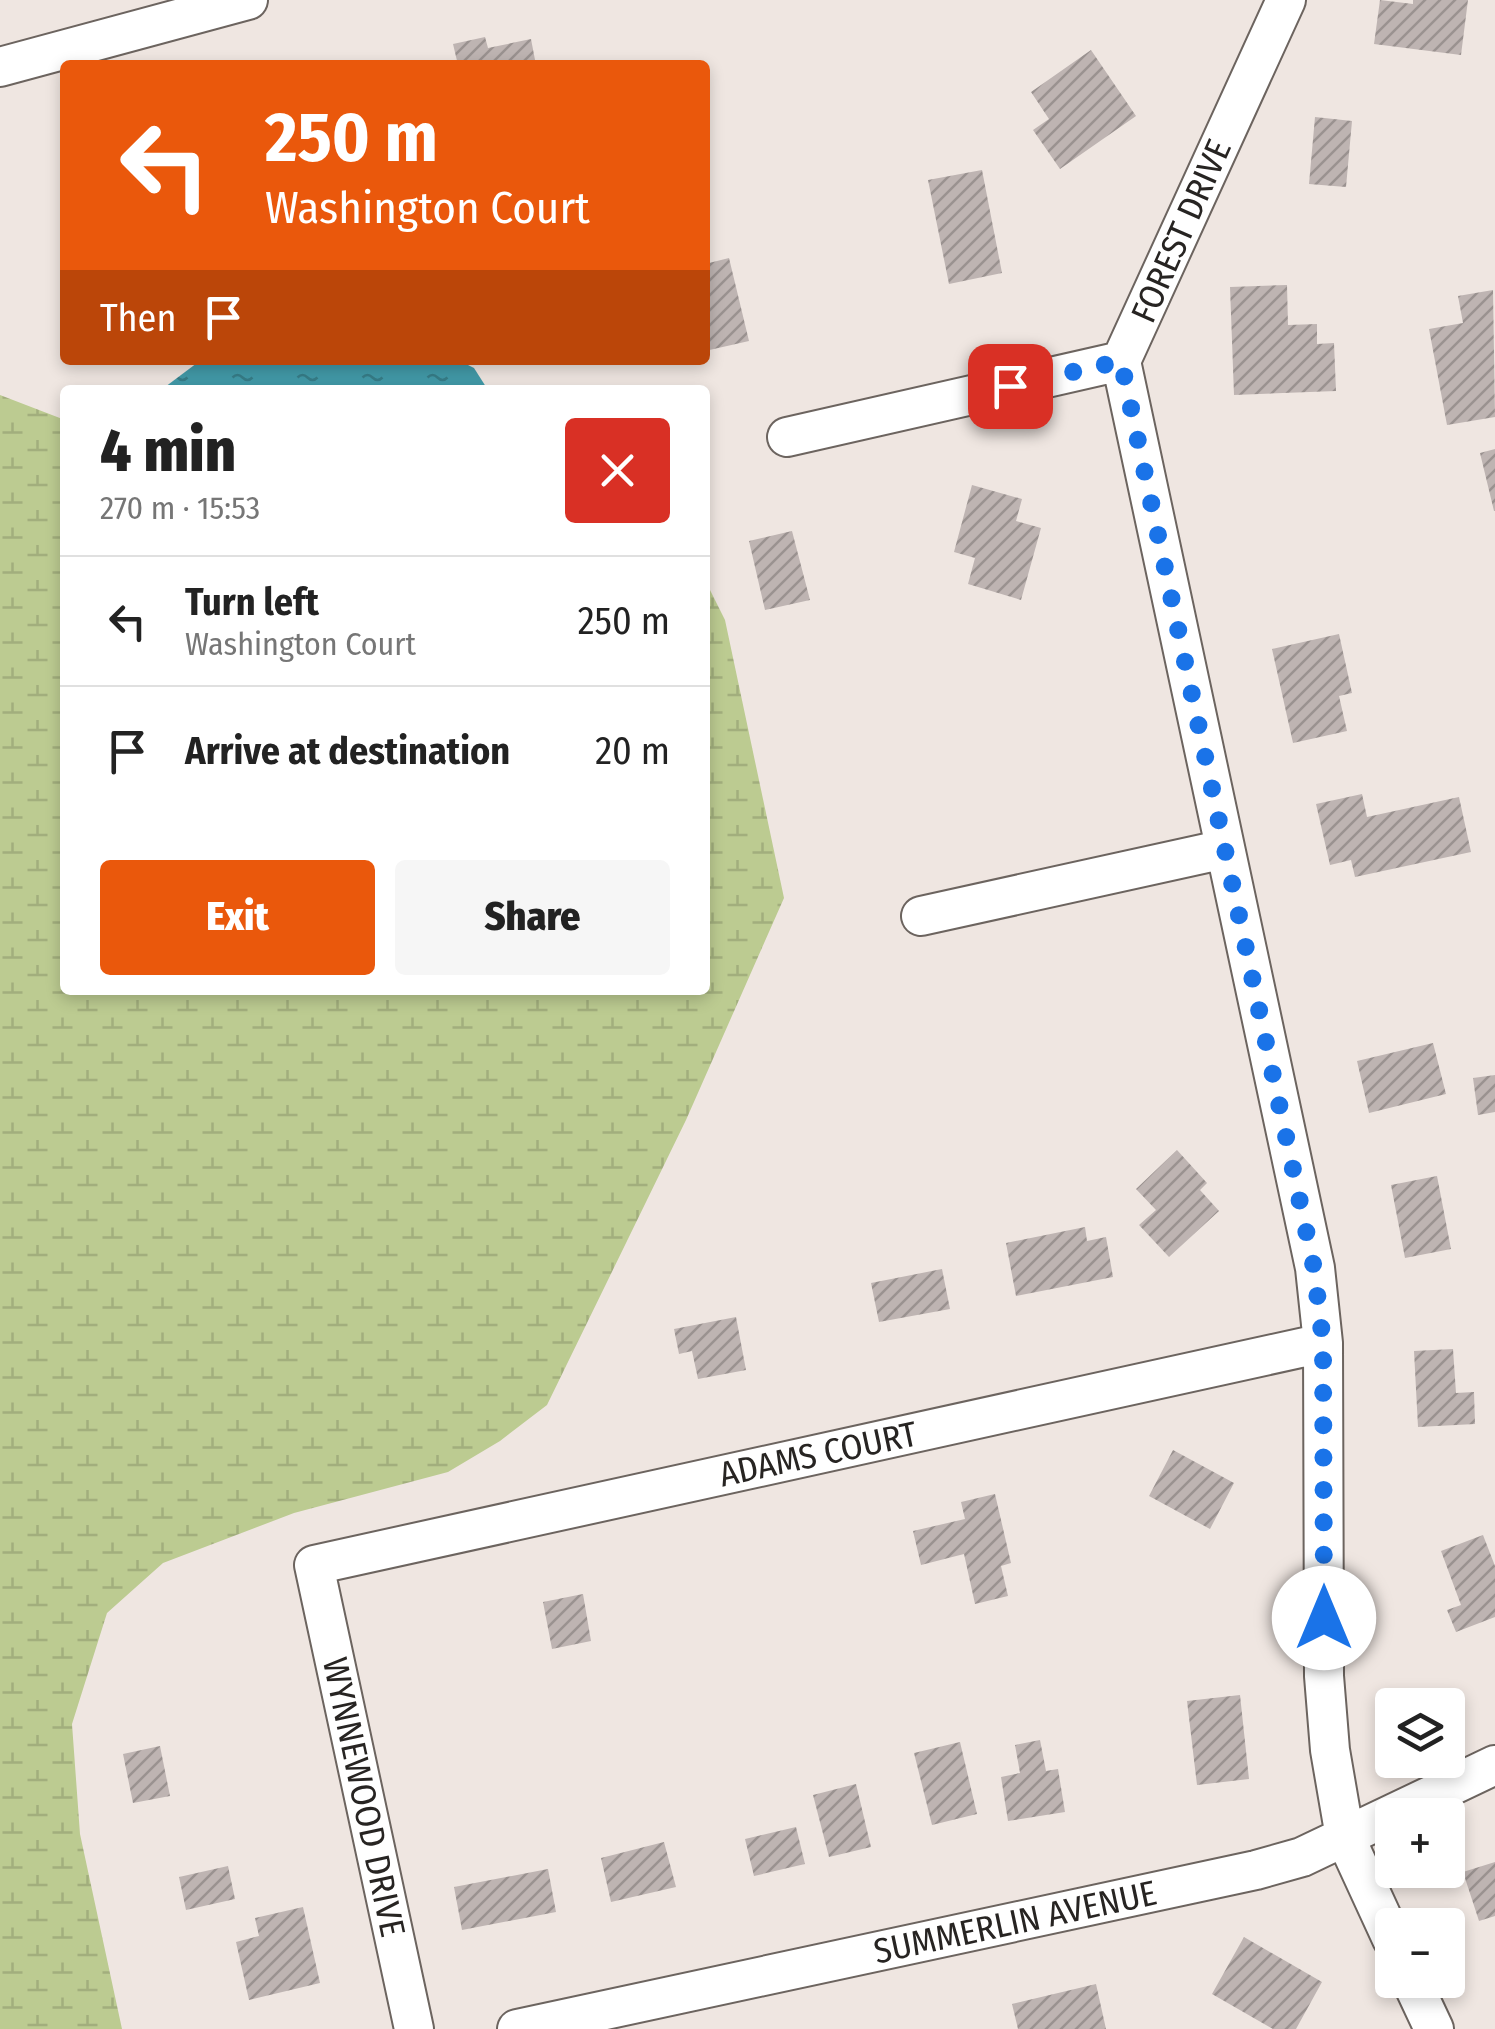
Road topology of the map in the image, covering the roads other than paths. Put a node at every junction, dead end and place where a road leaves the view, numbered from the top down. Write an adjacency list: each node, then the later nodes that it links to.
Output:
1 (248, 0): 3 (street)
2 (1286, 0): 4 (street, FOREST DRIVE)
3 (0, 67)
4 (1121, 361): 5 (street); 6 (street, FOREST DRIVE)
5 (787, 438)
6 (1225, 850): 7 (street); 8 (street, FOREST DRIVE)
7 (921, 916)
8 (1323, 1342): 9 (street, ADAMS COURT); 11 (street, FOREST DRIVE)
9 (314, 1565): 14 (street, WYNNEWOOD DRIVE)
10 (1495, 1765): 11 (street, SUMMERLIN AVENUE)
11 (1345, 1837): 12 (street, FOREST DRIVE); 15 (street, SUMMERLIN AVENUE)
12 (1378, 1908)
13 (1420, 1998): 16 (street)
14 (414, 2029)
15 (517, 2029)
16 (1434, 2029)

